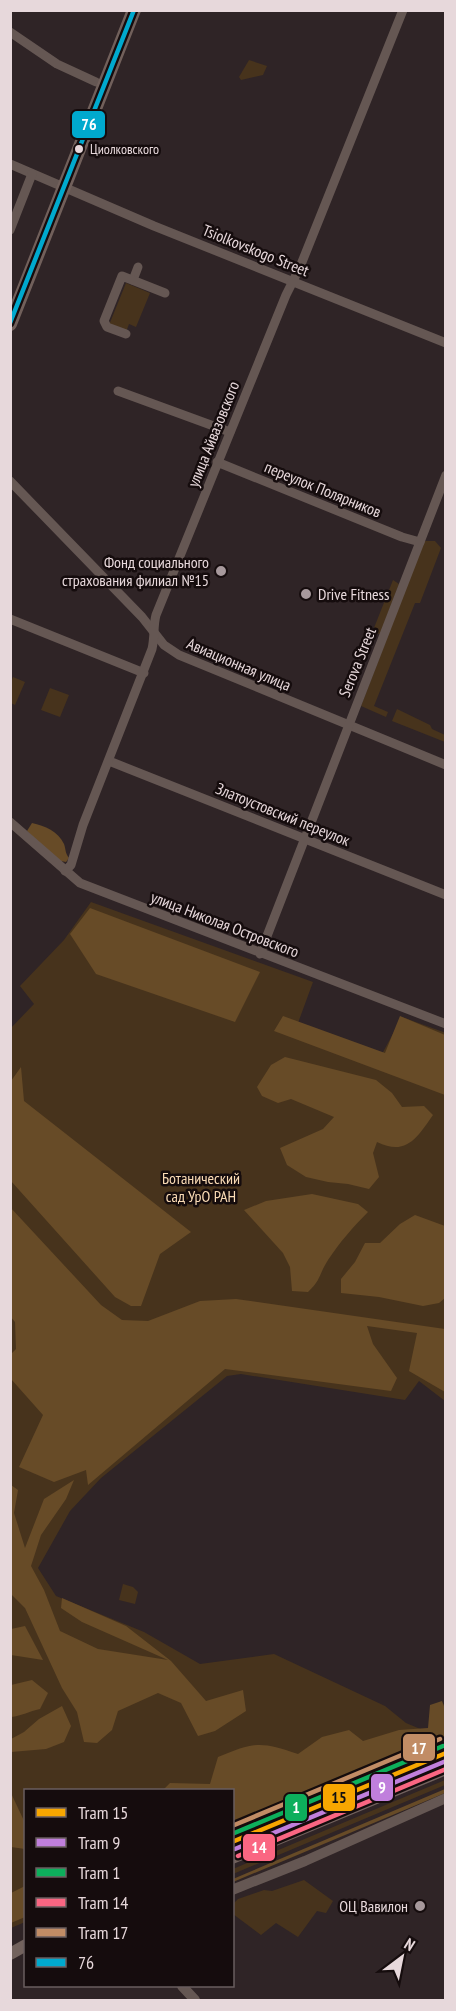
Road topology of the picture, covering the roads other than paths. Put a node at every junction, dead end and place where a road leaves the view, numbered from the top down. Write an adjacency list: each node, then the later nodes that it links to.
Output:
1 (125, 10): 5 (main road)
2 (134, 10): 8 (main road)
3 (403, 10): 12 (street, улица Айвазовского)
4 (10, 32): 5 (street)
5 (96, 82): 8 (main road)
6 (10, 164): 7 (street, Tsiolkovskogo Street)
7 (32, 174): 8 (street, Tsiolkovskogo Street); 9 (street)
8 (61, 184): 12 (street, Tsiolkovskogo Street); 14 (main road); 15 (main road)
9 (10, 230)
10 (138, 267): 11 (street)
11 (133, 280): 13 (street); 16 (street)
12 (293, 280): 17 (street, Tsiolkovskogo Street); 19 (street, улица Айвазовского)
13 (165, 293)
14 (10, 301)
15 (10, 324)
16 (126, 334)
17 (446, 343)
18 (118, 391): 19 (street)
19 (230, 432): 20 (street, улица Айвазовского)
20 (217, 462): 23 (street, переулок Полярников); 25 (street, улица Айвазовского)
21 (446, 475): 23 (street, Serova Street)
22 (10, 481): 25 (street, Авиационная улица)
23 (420, 542): 27 (street, Serova Street)
24 (10, 619): 26 (street)
25 (155, 635): 26 (street, улица Айвазовского); 27 (street, Авиационная улица)
26 (144, 672): 28 (street, улица Айвазовского)
27 (347, 726): 29 (street, Авиационная улица); 31 (street, Serova Street)
28 (109, 761): 31 (street, Златоустовский переулок); 32 (street, улица Айвазовского)
29 (446, 765)
30 (10, 822): 32 (street, улица Николая Островского)
31 (303, 839): 33 (street, Златоустовский переулок); 34 (street, Serova Street)
32 (65, 871): 34 (street, улица Николая Островского)
33 (446, 895)
34 (260, 954): 35 (street, улица Николая Островского)
35 (446, 1024)
36 (446, 1769): 38 (main road)
37 (446, 1798): 39 (street)
38 (234, 1857)
39 (234, 1889)
40 (24, 1946): 41 (main road)
41 (10, 1954)
42 (183, 1987): 43 (street)
43 (195, 2001)

